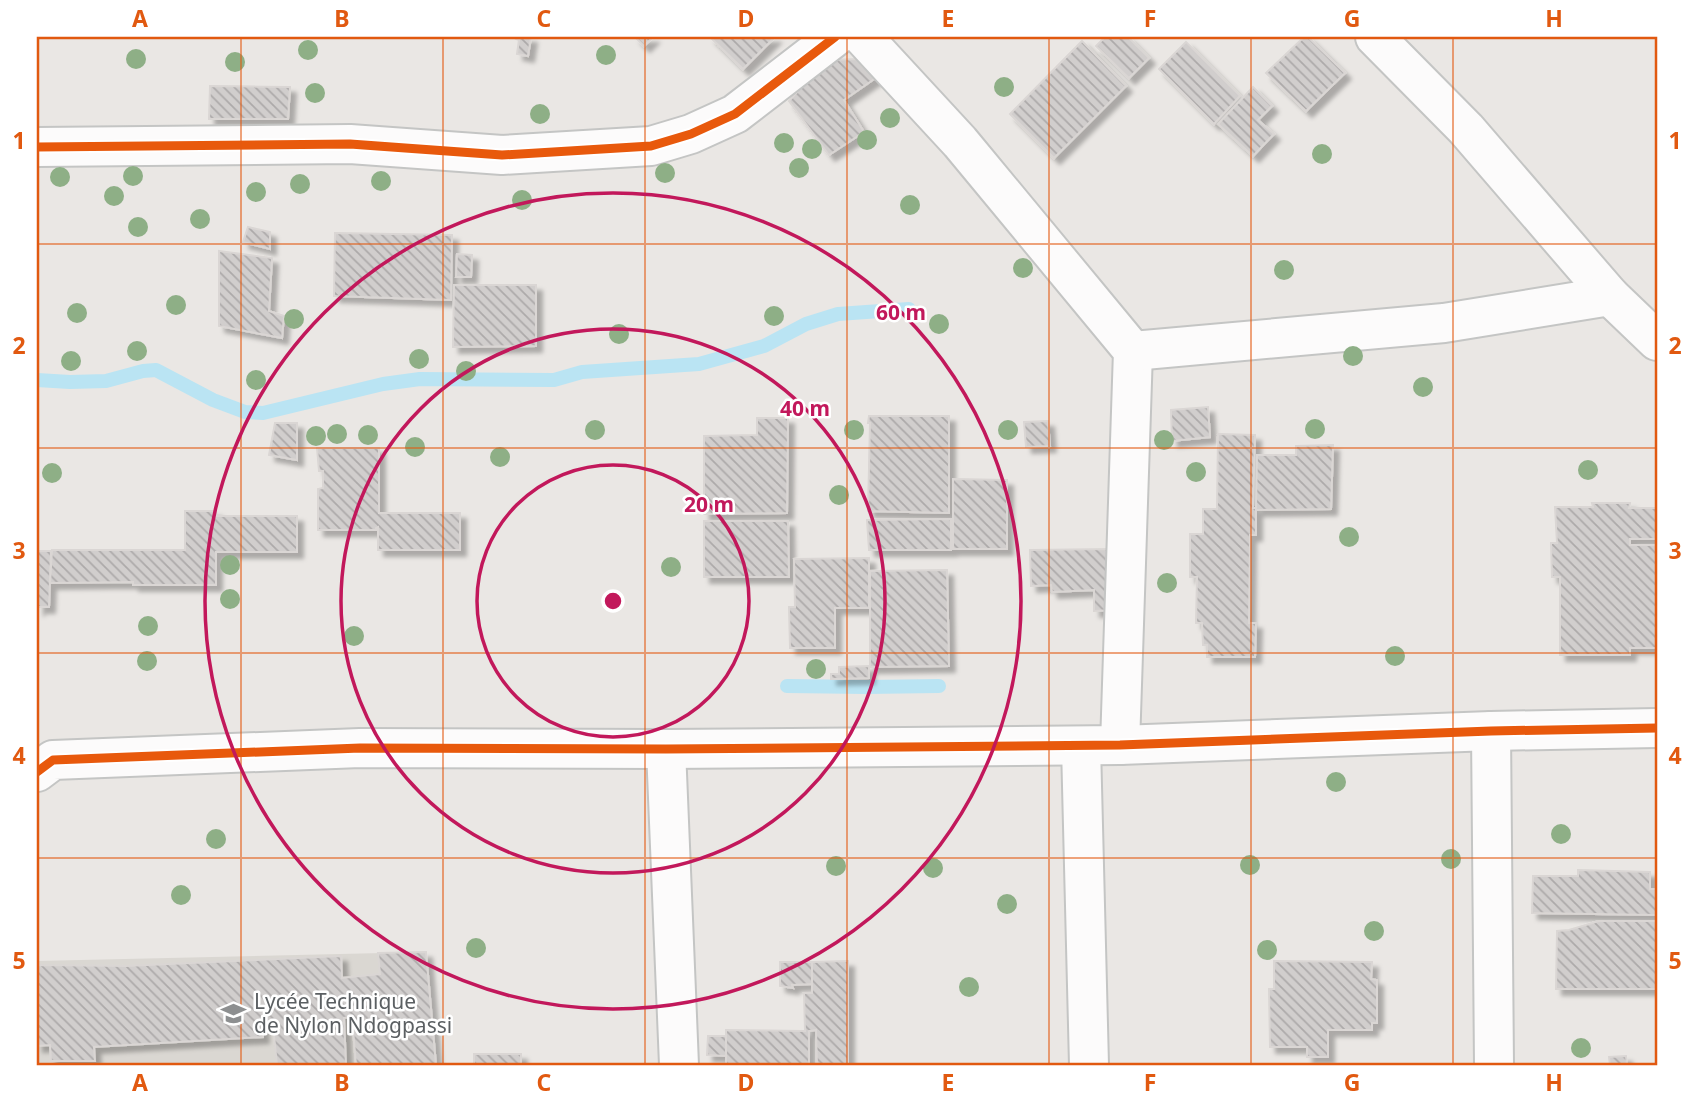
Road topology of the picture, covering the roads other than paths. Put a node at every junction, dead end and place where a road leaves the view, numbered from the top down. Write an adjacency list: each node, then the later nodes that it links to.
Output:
1 (835, 37): 4 (street)
2 (863, 37): 7 (street)
3 (1375, 37): 5 (street)
4 (37, 147)
5 (1610, 296): 6 (street); 7 (street)
6 (1657, 341)
7 (1133, 351): 10 (street)
8 (1657, 728): 9 (street)
9 (1491, 731): 10 (street); 16 (street)
10 (1120, 745): 11 (street)
11 (1081, 746): 12 (street); 15 (street)
12 (666, 749): 13 (street); 14 (street)
13 (42, 758)
14 (678, 1065)
15 (1089, 1065)
16 (1494, 1065)

